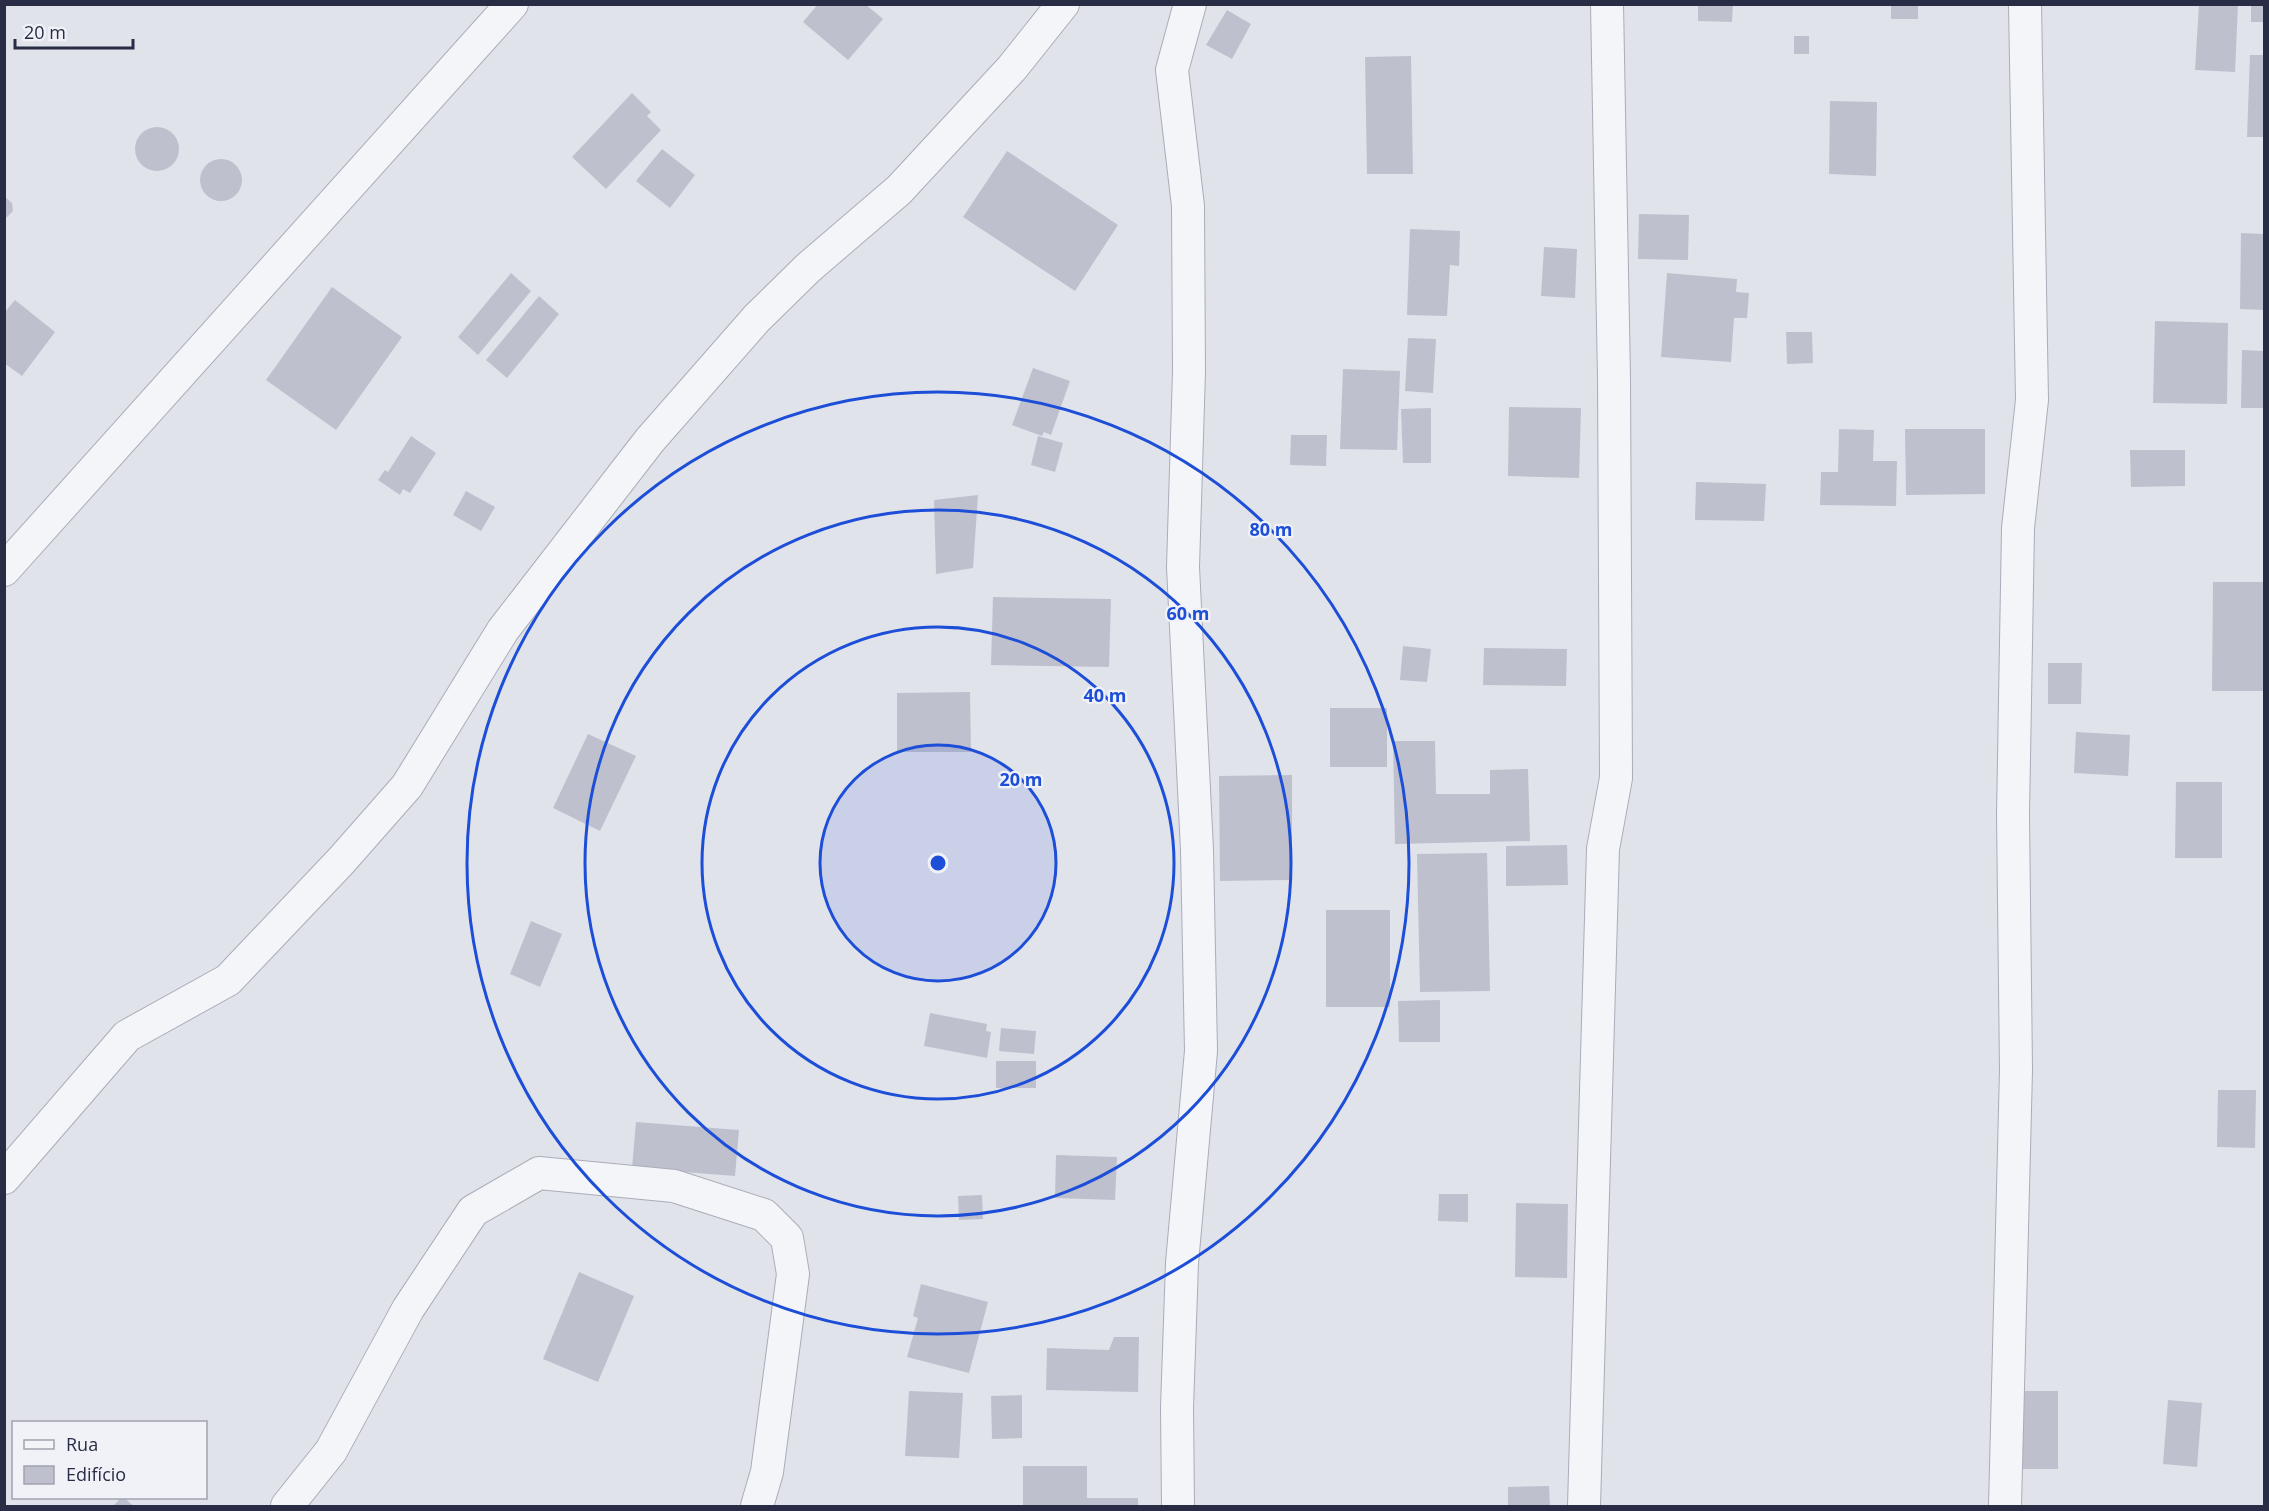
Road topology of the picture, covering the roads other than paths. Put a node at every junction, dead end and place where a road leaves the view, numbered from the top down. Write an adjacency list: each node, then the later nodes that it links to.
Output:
1 (512, 4): 8 (street)
2 (1063, 4): 9 (street)
3 (1190, 4): 12 (street)
4 (1584, 4): 7 (street)
5 (1607, 4): 7 (street)
6 (2025, 4): 14 (street)
7 (1607, 36): 13 (street)
8 (4, 570)
9 (4, 1178)
10 (287, 1506): 11 (street)
11 (757, 1506)
12 (1178, 1506)
13 (1584, 1506)
14 (2005, 1506)

